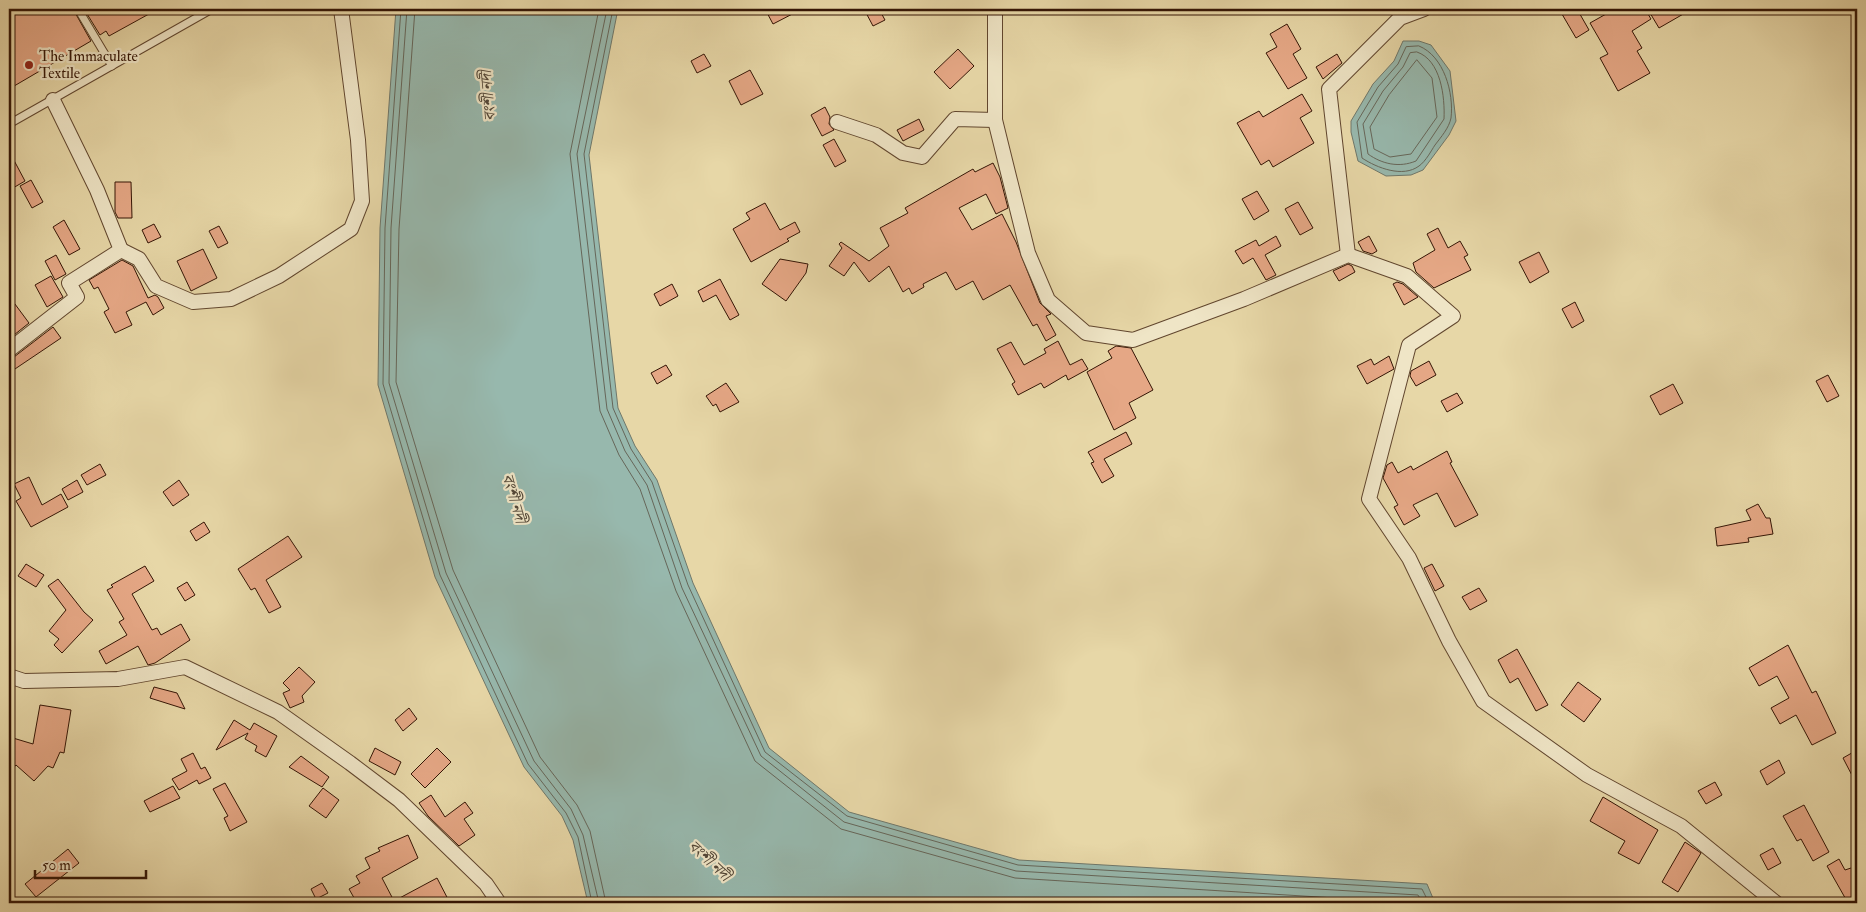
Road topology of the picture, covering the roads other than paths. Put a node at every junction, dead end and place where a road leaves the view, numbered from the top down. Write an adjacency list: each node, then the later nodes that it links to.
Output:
1 (78, 9): 7 (lane)
2 (212, 9): 6 (lane)
3 (342, 9): 12 (street)
4 (994, 9): 9 (street)
5 (1424, 9): 13 (street)
6 (201, 12): 7 (lane)
7 (112, 66): 8 (lane)
8 (53, 100): 11 (lane); 12 (street)
9 (995, 120): 10 (street); 13 (street)
10 (837, 122)
11 (9, 124)
12 (121, 250): 14 (street)
13 (1348, 255): 17 (street)
14 (9, 350)
15 (9, 676): 16 (street)
16 (499, 903)
17 (1776, 903)

